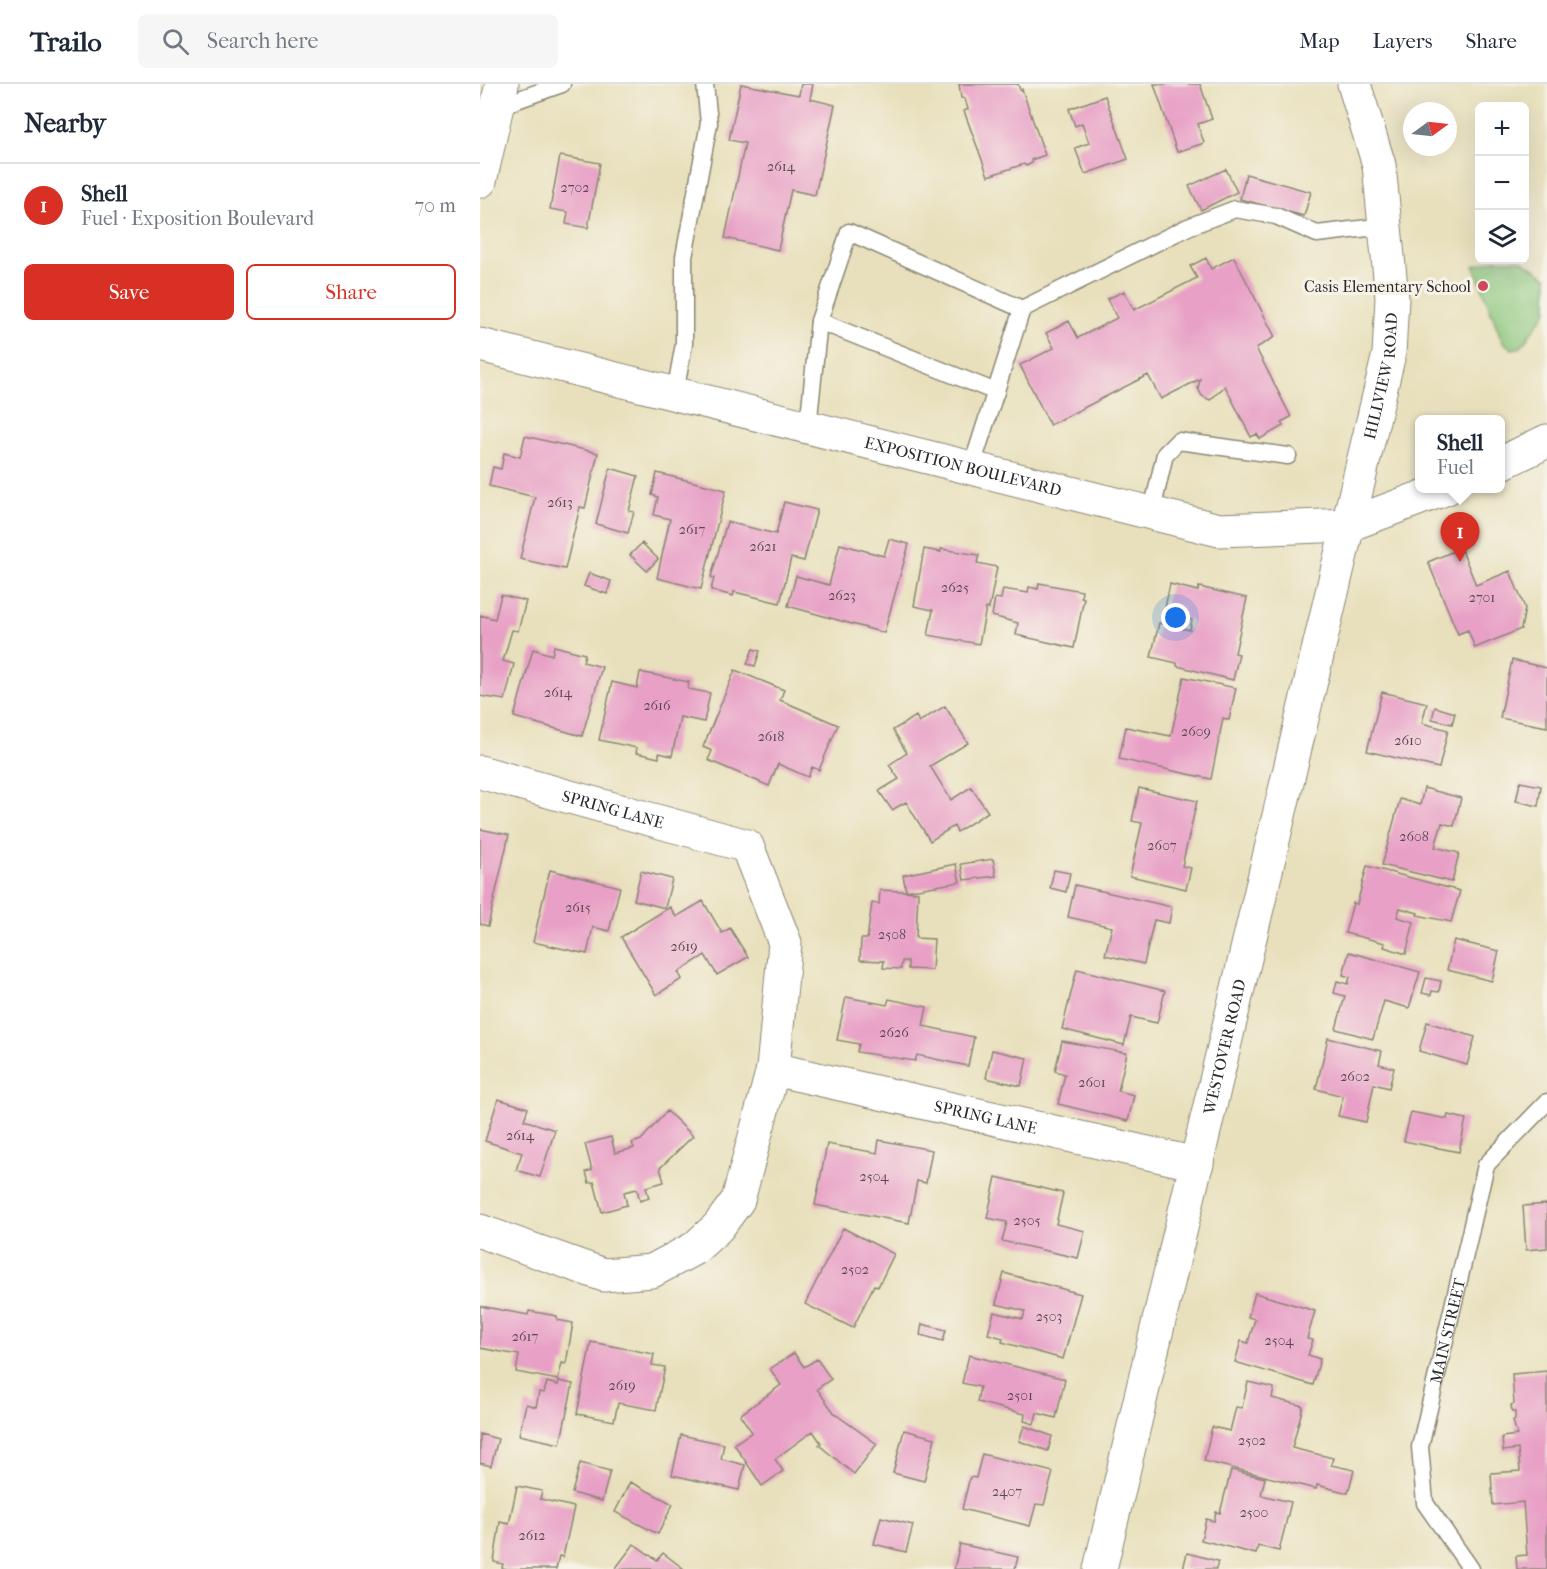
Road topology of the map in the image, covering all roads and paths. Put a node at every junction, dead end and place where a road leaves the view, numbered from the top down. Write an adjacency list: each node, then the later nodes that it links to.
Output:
1 (562, 84): 4 (lane)
2 (705, 84): 11 (lane)
3 (1354, 84): 6 (street, HILLVIEW ROAD)
4 (500, 95): 5 (street)
5 (480, 181)
6 (1385, 226): 7 (lane); 19 (street, HILLVIEW ROAD)
7 (1022, 309): 8 (lane); 10 (lane)
8 (819, 321): 10 (lane); 12 (lane)
9 (480, 345): 11 (street, EXPOSITION BOULEVARD)
10 (996, 392): 16 (lane)
11 (675, 393): 12 (street, EXPOSITION BOULEVARD)
12 (808, 427): 16 (street, EXPOSITION BOULEVARD)
13 (1547, 441): 15 (street)
14 (1288, 456): 18 (lane)
15 (1505, 462)
16 (971, 469): 18 (street, EXPOSITION BOULEVARD)
17 (1436, 493): 19 (street, EXPOSITION BOULEVARD)
18 (1151, 515): 19 (street, EXPOSITION BOULEVARD)
19 (1348, 525): 23 (street, WESTOVER ROAD)
20 (480, 772): 21 (street, SPRING LANE)
21 (773, 1069): 23 (street, SPRING LANE); 24 (street)
22 (1547, 1102): 26 (lane, MAIN STREET)
23 (1197, 1164): 25 (street, WESTOVER ROAD)
24 (480, 1231)
25 (1100, 1569)
26 (1471, 1569)

